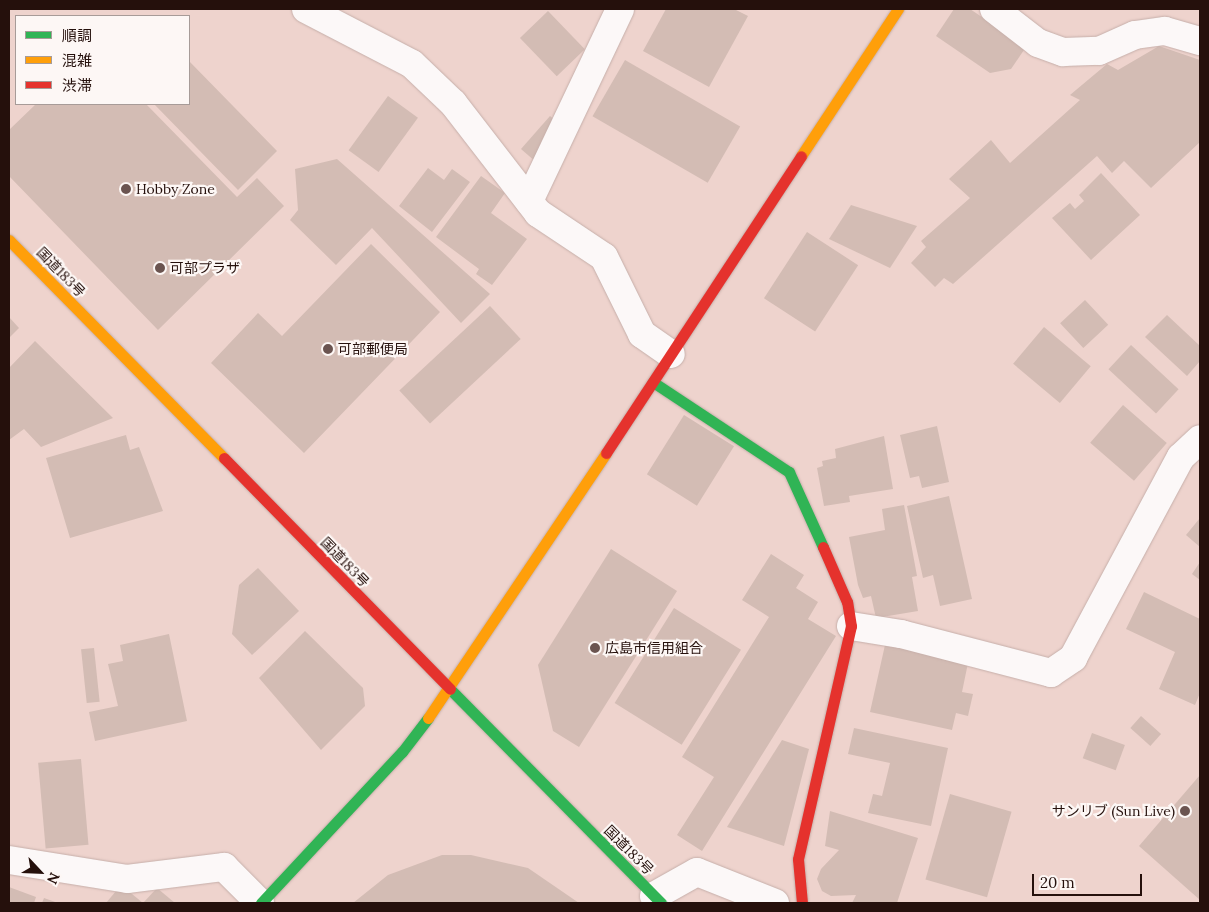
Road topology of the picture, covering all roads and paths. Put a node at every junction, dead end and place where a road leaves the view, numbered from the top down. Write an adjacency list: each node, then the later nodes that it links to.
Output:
1 (306, 9): 6 (street)
2 (620, 9): 6 (street)
3 (898, 9): 8 (main road)
4 (994, 9): 5 (street)
5 (1200, 41)
6 (529, 202): 8 (street)
7 (9, 240): 12 (main road, 国道183号)
8 (671, 354): 9 (main road)
9 (653, 382): 11 (main road); 12 (main road)
10 (1200, 439): 11 (street)
11 (851, 626): 17 (main road)
12 (449, 690): 14 (main road, 国道183号); 15 (main road)
13 (9, 860): 15 (street)
14 (657, 900): 16 (street)
15 (261, 903)
16 (775, 903)
17 (802, 903)

